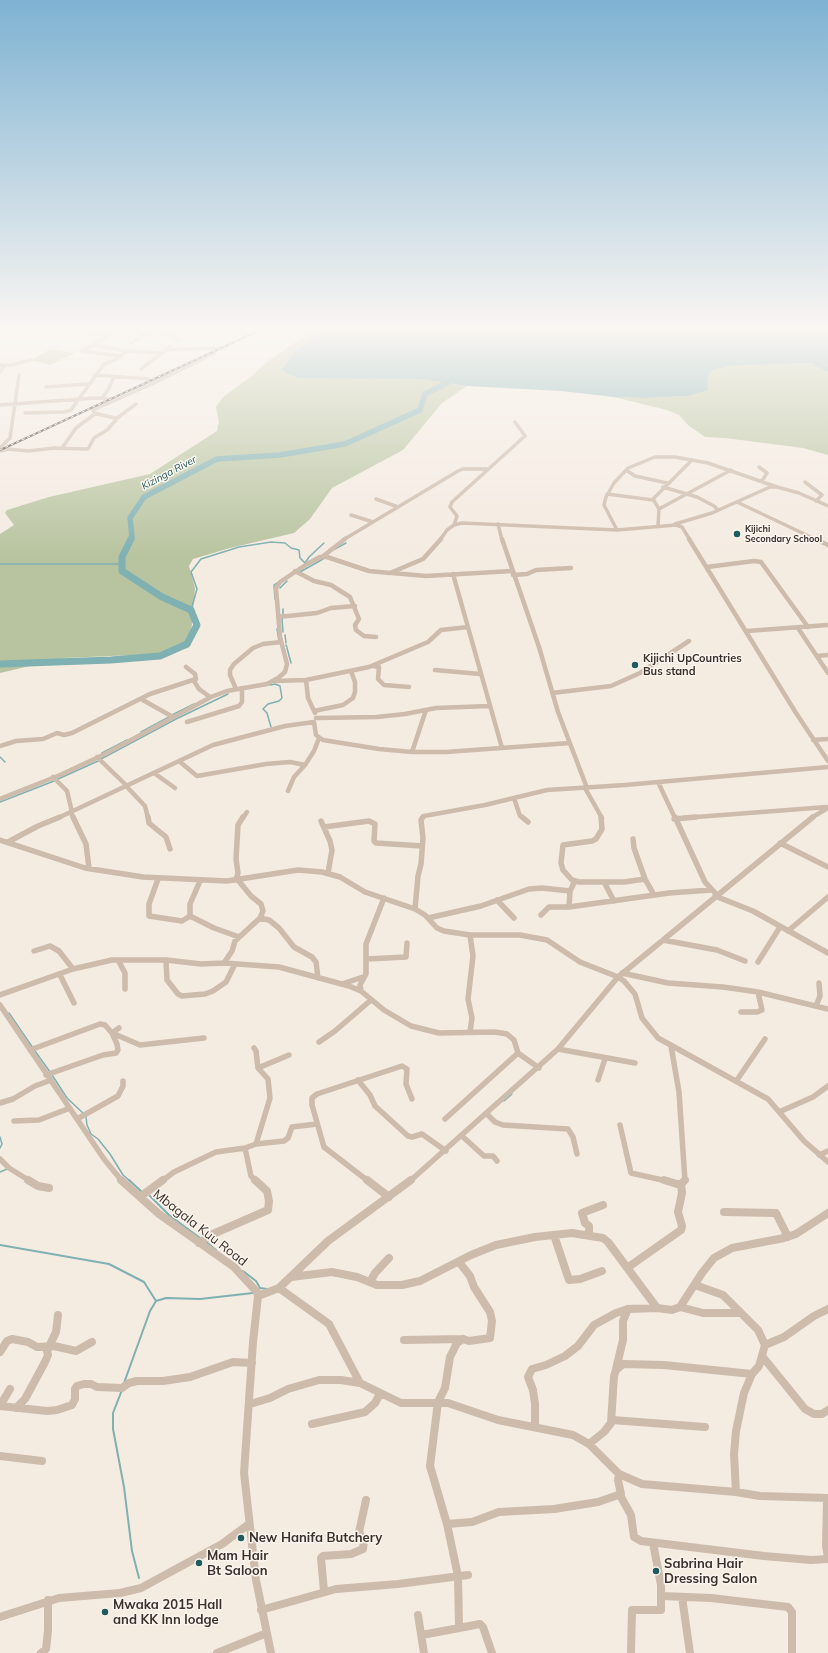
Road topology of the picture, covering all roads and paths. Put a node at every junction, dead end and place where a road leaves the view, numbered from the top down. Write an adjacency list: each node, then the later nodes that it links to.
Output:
1 (26, 403): 4 (street)
2 (75, 403): 7 (street)
3 (108, 403): 8 (street)
4 (15, 404): 6 (street); 11 (street)
5 (136, 404): 9 (street)
6 (0, 405)
7 (25, 413)
8 (96, 414): 9 (street); 12 (street)
9 (116, 419): 12 (street)
10 (515, 422): 17 (street)
11 (0, 448)
12 (62, 448): 13 (street)
13 (0, 451)
14 (692, 460): 18 (street); 19 (street); 25 (street)
15 (759, 467): 23 (street)
16 (463, 469): 17 (street); 20 (street); 35 (street)
17 (487, 469): 20 (street)
18 (626, 470): 21 (street); 22 (street)
19 (731, 470): 23 (street); 29 (street)
20 (480, 475): 41 (street)
21 (621, 475): 22 (street); 28 (street)
22 (635, 476): 25 (street)
23 (762, 481): 26 (street)
24 (804, 482): 32 (street)
25 (667, 483): 27 (street)
26 (777, 486): 32 (street); 33 (street)
27 (663, 487): 29 (street); 31 (street)
28 (608, 494): 31 (street); 44 (street)
29 (687, 494): 36 (street); 37 (street)
30 (376, 499): 35 (street)
31 (654, 500): 36 (street)
32 (816, 500): 34 (street)
33 (737, 502): 37 (street); 45 (street)
34 (828, 506)
35 (398, 507): 39 (street)
36 (659, 509): 43 (street)
37 (718, 510): 42 (street)
38 (351, 514): 39 (street)
39 (373, 522): 46 (street)
40 (498, 524): 41 (street); 44 (street); 51 (street)
41 (454, 525): 50 (street)
42 (674, 525): 43 (street); 47 (street)
43 (658, 526): 44 (street)
44 (617, 530)
45 (828, 545)
46 (322, 557): 49 (street); 50 (street)
47 (707, 567): 56 (street); 59 (street)
48 (572, 568): 51 (street)
49 (296, 571): 53 (street); 54 (street)
50 (389, 573): 52 (street)
51 (512, 573): 52 (street); 77 (street)
52 (453, 574): 57 (street)
53 (355, 606): 54 (street); 60 (street)
54 (278, 617): 62 (street)
55 (828, 625): 56 (street)
56 (808, 627): 58 (street)
57 (468, 628): 65 (street); 70 (street)
58 (798, 628): 59 (street); 64 (street)
59 (747, 631): 88 (street)
60 (376, 637)
61 (689, 641): 77 (street)
62 (281, 642): 73 (street); 76 (street)
63 (828, 655): 64 (street)
64 (817, 656): 69 (street)
65 (372, 666): 67 (street); 74 (street)
66 (186, 667): 71 (street)
67 (352, 670): 72 (street); 82 (street)
68 (435, 670): 70 (street)
69 (828, 673)
70 (480, 674): 80 (street)
71 (196, 679): 78 (street); 79 (street)
72 (306, 680): 73 (street); 82 (street)
73 (274, 681): 75 (street)
74 (409, 687)
75 (242, 688): 76 (street); 85 (street)
76 (236, 689): 78 (street)
77 (552, 693): 89 (street)
78 (210, 697): 83 (street)
79 (141, 699): 83 (street); 90 (street)
80 (489, 706): 81 (street); 91 (street)
81 (426, 710): 84 (street); 92 (street)
82 (314, 711): 84 (street)
83 (173, 717): 93 (street)
84 (315, 720): 86 (street); 94 (street)
85 (187, 722)
86 (319, 738): 92 (street); 96 (street)
87 (828, 738): 88 (street)
88 (813, 740): 95 (street)
89 (570, 742): 91 (street); 103 (street)
90 (0, 746)
91 (502, 748): 92 (street)
92 (412, 752)
93 (97, 757): 99 (street); 101 (street)
94 (179, 761): 96 (street); 98 (street)
95 (828, 761)
96 (306, 764): 104 (street)
97 (828, 767): 100 (street)
98 (154, 772): 101 (street); 102 (street)
99 (53, 777): 106 (street); 109 (street)
100 (658, 782): 103 (street); 110 (street)
101 (127, 786): 109 (street); 119 (street)
102 (176, 788)
103 (586, 788): 105 (street); 127 (street)
104 (288, 791)
105 (514, 798): 112 (street); 118 (street)
106 (0, 799)
107 (828, 808): 110 (street); 117 (street)
108 (247, 812): 126 (street)
109 (71, 813): 116 (street); 121 (street)
110 (674, 819): 129 (street)
111 (321, 821): 113 (street)
112 (528, 822)
113 (324, 827): 118 (street); 122 (street)
114 (633, 838): 124 (street)
115 (0, 840): 116 (street)
116 (8, 842): 121 (street)
117 (780, 844): 120 (street); 132 (street)
118 (422, 846): 138 (street)
119 (170, 850)
120 (828, 867)
121 (89, 868): 123 (street)
122 (328, 873): 126 (street); 134 (street)
123 (158, 878): 125 (street); 140 (street)
124 (645, 879): 128 (street); 131 (street)
125 (200, 880): 126 (street); 140 (street)
126 (237, 880): 141 (street)
127 (575, 881): 128 (street); 130 (street)
128 (604, 882): 136 (street)
129 (711, 890): 131 (street); 132 (street)
130 (570, 891): 135 (street); 137 (street)
131 (654, 896): 136 (street)
132 (716, 896): 144 (street); 148 (street)
133 (828, 897): 145 (street)
134 (384, 898): 138 (street); 152 (street)
135 (497, 900): 142 (street); 143 (street)
136 (614, 901): 137 (street)
137 (569, 907): 139 (street)
138 (415, 909): 142 (street)
139 (541, 915)
140 (190, 916): 147 (street)
141 (260, 918): 147 (street); 163 (street)
142 (428, 918): 146 (street)
143 (514, 918)
144 (780, 927): 145 (street); 156 (street)
145 (788, 931): 151 (street)
146 (470, 935): 161 (street); 177 (street)
147 (239, 937): 157 (street)
148 (664, 940): 155 (street); 161 (street)
149 (407, 943): 152 (street)
150 (34, 951): 159 (street)
151 (828, 953)
152 (367, 959): 162 (street)
153 (118, 960): 154 (street); 159 (street); 166 (street)
154 (166, 960): 157 (street); 158 (street)
155 (745, 961)
156 (758, 962)
157 (224, 963): 158 (street)
158 (235, 964): 163 (street)
159 (73, 969): 160 (street)
160 (60, 975): 169 (street); 171 (street)
161 (620, 975): 168 (street); 182 (street); 184 (street)
162 (364, 977): 165 (street); 167 (street)
163 (318, 978): 165 (street)
164 (819, 983): 173 (street)
165 (340, 984): 167 (street)
166 (125, 990)
167 (361, 991): 170 (street)
168 (758, 992): 173 (street); 175 (street)
169 (0, 995)
170 (371, 1000): 177 (street); 181 (street)
171 (74, 1003)
172 (0, 1005): 185 (street, Mbagala Kuu Road)
173 (816, 1006): 174 (street)
174 (828, 1009)
175 (742, 1012)
176 (120, 1028): 178 (street)
177 (470, 1032): 186 (street)
178 (112, 1033): 179 (street); 185 (street); 192 (street)
179 (204, 1038)
180 (765, 1039): 195 (street)
181 (319, 1042)
182 (671, 1046): 195 (street); 218 (street)
183 (254, 1048): 190 (street)
184 (558, 1049): 188 (street); 191 (street)
185 (30, 1050): 192 (street, Mbagala Kuu Road)
186 (518, 1052): 191 (street); 204 (street)
187 (289, 1055): 190 (street)
188 (605, 1059): 189 (street); 194 (street)
189 (635, 1063)
190 (258, 1068): 209 (street)
191 (539, 1068): 202 (street)
192 (49, 1077): 199 (street); 200 (street, Mbagala Kuu Road)
193 (358, 1080): 198 (street); 206 (street); 211 (street)
194 (598, 1080)
195 (737, 1080): 201 (street)
196 (123, 1081): 203 (street)
197 (828, 1086): 201 (street)
198 (412, 1099)
199 (0, 1103)
200 (70, 1108): 203 (street, Mbagala Kuu Road); 205 (street)
201 (779, 1112): 214 (street)
202 (487, 1114): 208 (street); 213 (street)
203 (77, 1119): 220 (street, Mbagala Kuu Road)
204 (445, 1119)
205 (14, 1121)
206 (317, 1124): 209 (street); 221 (street)
207 (620, 1125): 218 (street)
208 (462, 1136): 211 (street); 216 (street)
209 (256, 1144): 210 (street)
210 (245, 1148): 220 (street); 228 (street)
211 (446, 1150): 221 (street)
212 (828, 1151): 214 (street)
213 (577, 1154)
214 (819, 1155): 217 (street)
215 (0, 1159): 219 (street)
216 (497, 1161)
217 (828, 1162)
218 (681, 1184): 231 (street)
219 (49, 1188)
220 (140, 1197): 228 (street, Mbagala Kuu Road)
221 (389, 1197): 233 (street)
222 (603, 1205): 226 (street)
223 (724, 1212): 227 (street)
224 (828, 1213): 227 (street)
225 (554, 1235): 226 (street); 230 (street); 232 (street)
226 (589, 1235): 231 (street)
227 (788, 1237): 235 (street)
228 (199, 1244): 237 (street, Mbagala Kuu Road)
229 (389, 1258): 234 (street)
230 (459, 1262): 234 (street); 244 (street)
231 (627, 1268): 239 (street)
232 (602, 1271)
233 (290, 1277): 234 (street); 236 (street)
234 (370, 1282)
235 (695, 1285): 238 (street); 242 (street)
236 (279, 1288): 237 (street); 254 (street)
237 (258, 1296): 251 (street)
238 (680, 1307): 239 (street); 242 (street)
239 (657, 1308): 241 (street)
240 (828, 1309): 247 (street)
241 (628, 1310): 252 (street); 264 (street)
242 (740, 1314): 247 (street)
243 (58, 1315): 248 (street)
244 (463, 1338): 245 (street); 257 (street)
245 (404, 1340)
246 (92, 1342): 248 (street)
247 (765, 1346): 250 (street)
248 (50, 1347): 249 (street); 260 (street)
249 (0, 1352)
250 (762, 1356): 253 (street); 261 (street)
251 (252, 1363): 258 (street); 260 (street)
252 (616, 1370): 253 (street); 262 (street)
253 (752, 1374): 270 (street)
254 (360, 1383): 256 (street); 258 (street)
255 (10, 1389): 259 (street)
256 (380, 1394): 257 (street); 263 (street)
257 (438, 1402): 264 (street); 275 (street)
258 (250, 1404): 274 (street)
259 (0, 1406): 260 (street)
260 (16, 1408)
261 (828, 1410)
262 (612, 1420): 265 (street); 266 (street)
263 (312, 1424)
264 (535, 1426): 266 (street)
265 (705, 1427)
266 (589, 1444): 269 (street)
267 (0, 1456): 268 (street)
268 (42, 1461)
269 (620, 1474): 270 (street); 271 (street)
270 (736, 1492): 272 (street)
271 (620, 1495): 275 (street); 276 (street)
272 (827, 1499): 277 (street)
273 (366, 1500): 280 (street)
274 (249, 1524): 283 (street); 284 (street)
275 (447, 1524): 279 (street)
276 (653, 1543): 277 (street); 281 (street)
277 (828, 1558)
278 (468, 1575): 279 (street)
279 (458, 1576): 280 (street); 287 (street)
280 (324, 1591): 284 (street)
281 (662, 1596): 282 (street); 295 (street)
282 (682, 1597): 296 (street); 297 (street)
283 (48, 1600): 286 (street); 290 (street)
284 (261, 1610): 288 (street)
285 (418, 1615): 289 (street)
286 (0, 1617)
287 (459, 1628): 289 (street); 294 (street)
288 (267, 1633): 291 (street); 292 (street)
289 (422, 1635): 293 (street)
290 (41, 1653)
291 (217, 1653)
292 (271, 1653)
293 (424, 1653)
294 (492, 1653)
295 (631, 1653)
296 (690, 1653)
297 (792, 1653)

